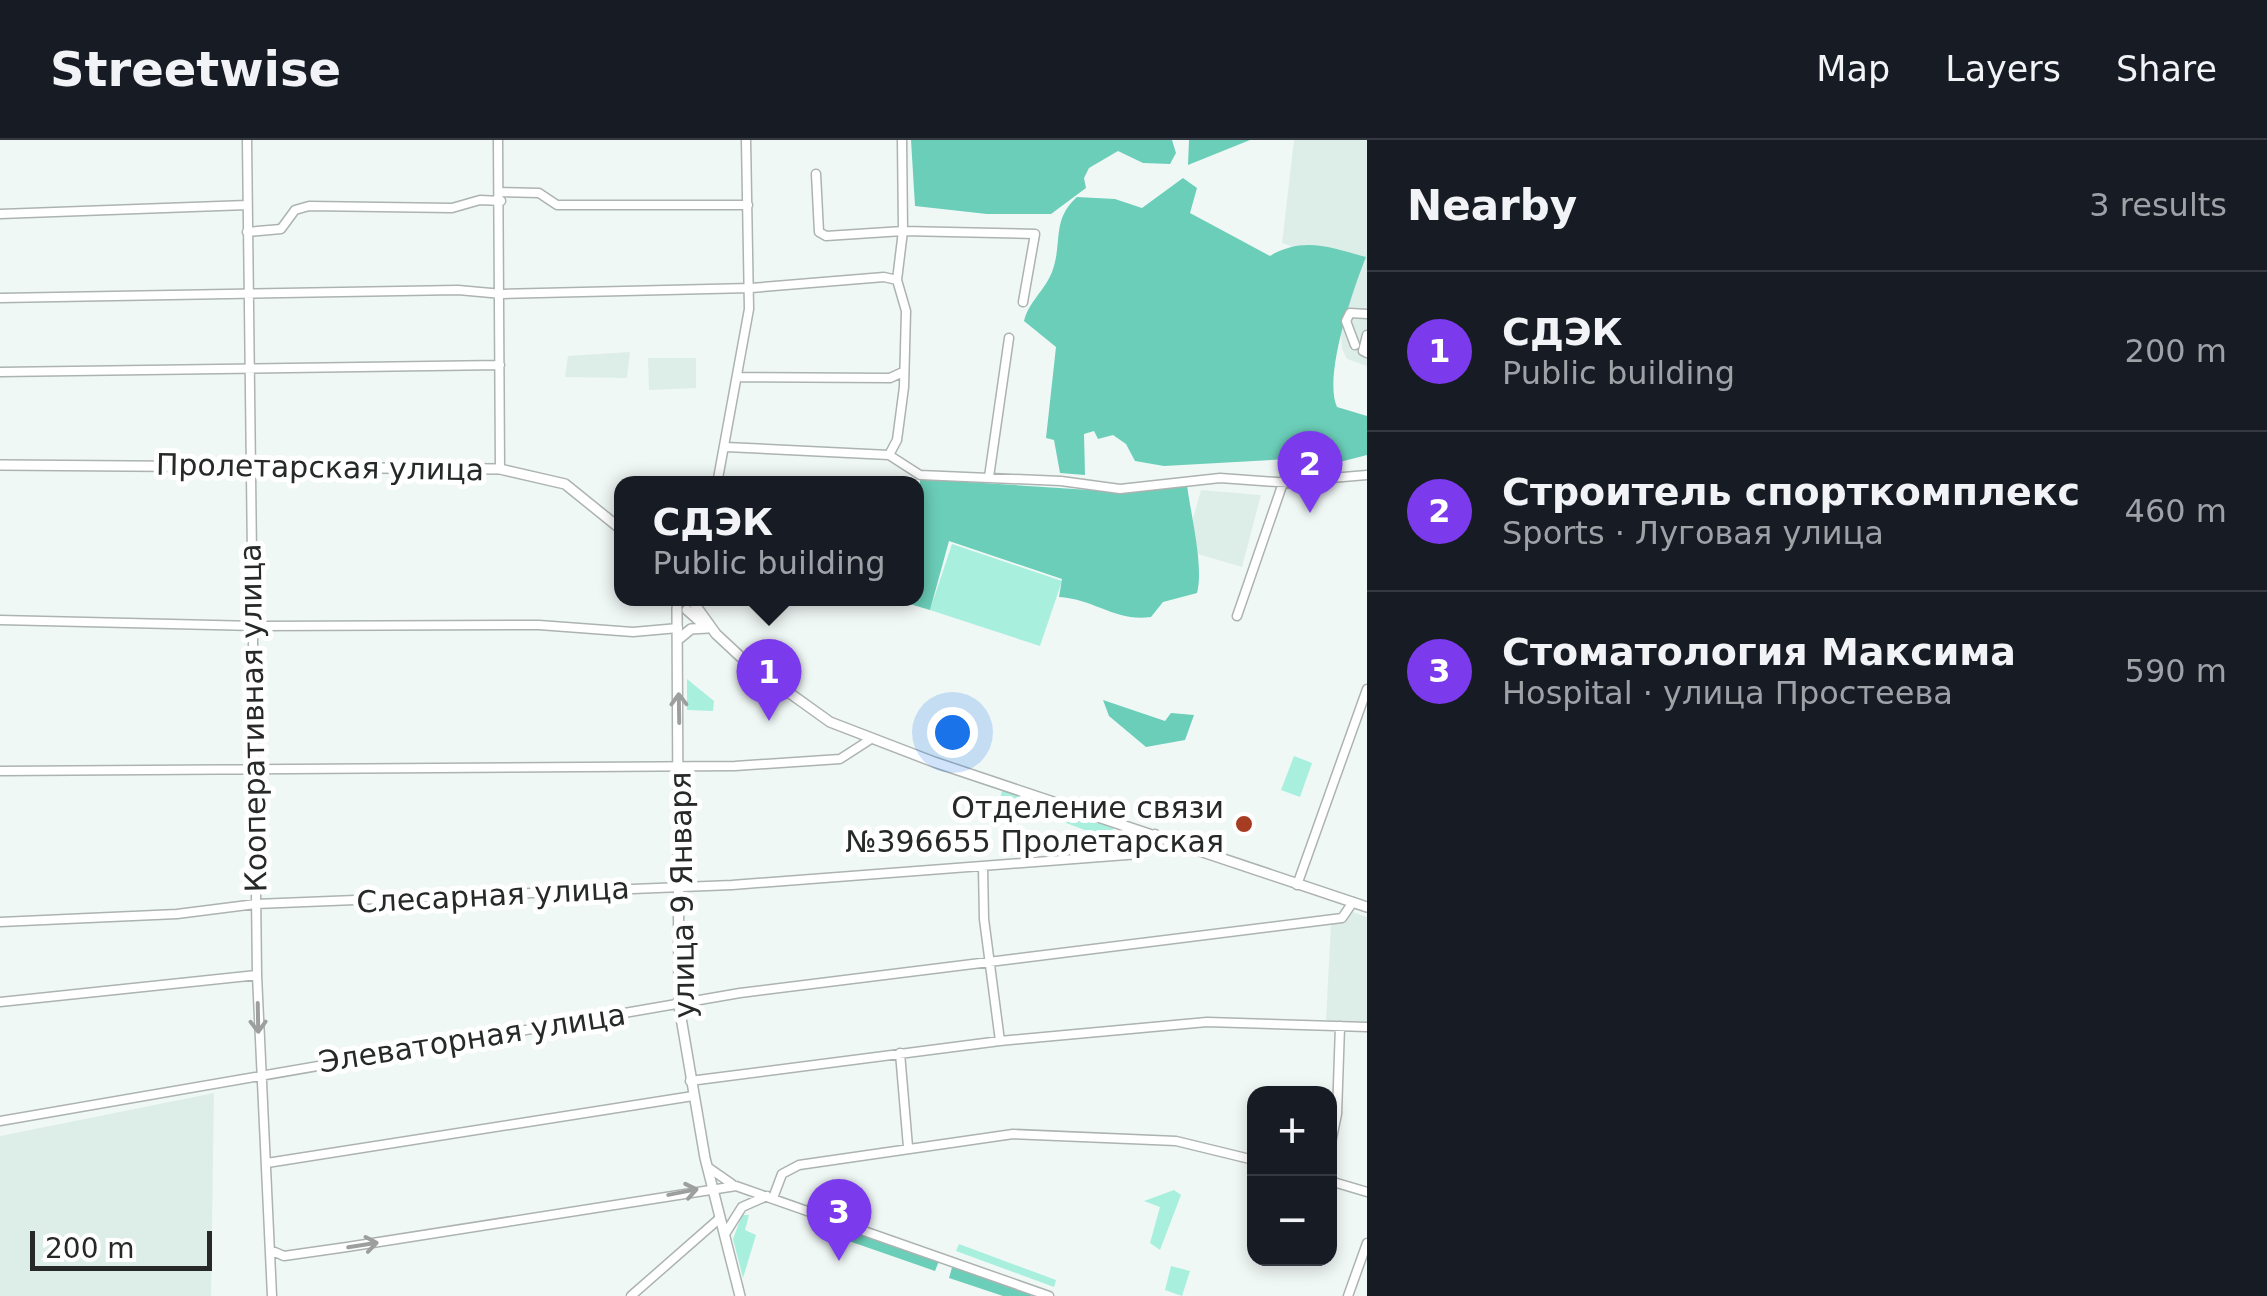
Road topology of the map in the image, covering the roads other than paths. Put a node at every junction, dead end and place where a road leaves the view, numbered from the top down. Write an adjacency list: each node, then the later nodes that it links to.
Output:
1 (247, 140): 7 (street, Кооперативная улица)
2 (498, 140): 6 (street)
3 (746, 140): 8 (street)
4 (902, 140): 10 (street)
5 (816, 174): 10 (street)
6 (501, 196): 8 (street); 11 (street); 15 (street)
7 (247, 205): 9 (street); 11 (street, Кооперативная улица)
8 (748, 205): 13 (street)
9 (0, 214)
10 (903, 231): 12 (street); 17 (street)
11 (247, 232): 14 (street, Кооперативная улица)
12 (897, 280): 13 (street); 26 (street)
13 (751, 288): 15 (street); 27 (street)
14 (246, 293): 15 (street); 16 (street); 24 (street, Кооперативная улица)
15 (502, 294): 23 (street)
16 (0, 298)
17 (1023, 302)
18 (1367, 314): 21 (street)
19 (1367, 335): 22 (street)
20 (1010, 338): 35 (street)
21 (1355, 346)
22 (1367, 353)
23 (500, 364): 24 (street); 32 (street)
24 (248, 368): 25 (street); 30 (street, Кооперативная улица)
25 (0, 372)
26 (903, 372): 27 (street); 29 (street)
27 (739, 377): 28 (street)
28 (726, 448): 29 (street); 34 (street)
29 (890, 455): 35 (street)
30 (249, 465): 31 (main road, Пролетарская улица); 32 (main road, Пролетарская улица); 42 (street, Кооперативная улица)
31 (0, 466)
32 (500, 470): 37 (main road, Пролетарская улица)
33 (1367, 475): 36 (street)
34 (719, 476)
35 (989, 477): 36 (street)
36 (1284, 480): 40 (street)
37 (614, 524)
38 (683, 606): 44 (main road, улица 9 Января)
39 (685, 606): 43 (main road)
40 (1238, 616)
41 (0, 620): 42 (street)
42 (250, 625): 44 (street); 49 (street, Кооперативная улица)
43 (712, 631): 44 (main road); 46 (main road)
44 (679, 638): 47 (main road, улица 9 Января, one-way to 44)
45 (1367, 689): 53 (street)
46 (871, 739): 47 (street); 50 (main road)
47 (680, 765): 49 (street); 52 (main road, улица 9 Января)
48 (0, 770): 49 (street)
49 (253, 770): 55 (street, Кооперативная улица)
50 (1155, 834): 51 (street, Слесарная улица); 53 (main road)
51 (982, 868): 52 (street, Слесарная улица); 58 (street)
52 (679, 886): 55 (street, Слесарная улица); 61 (main road, улица 9 Января)
53 (1297, 886): 54 (main road)
54 (1353, 902): 56 (main road); 58 (street, Элеваторная улица)
55 (256, 904): 57 (street, Слесарная улица); 59 (street, Кооперативная улица)
56 (1367, 907)
57 (0, 922)
58 (990, 960): 61 (street, Элеваторная улица); 64 (street)
59 (257, 975): 60 (street); 66 (street, Кооперативная улица, one-way to 66)
60 (0, 1002)
61 (679, 1006): 66 (street, Элеваторная улица); 67 (main road, улица 9 Января)
62 (1340, 1026): 63 (street); 64 (street); 70 (street)
63 (1367, 1027)
64 (1000, 1040): 65 (street)
65 (900, 1053): 67 (street); 72 (street)
66 (260, 1073): 71 (street, Элеваторная улица); 74 (street, Кооперативная улица)
67 (690, 1081): 68 (main road, улица 9 Января)
68 (693, 1096): 74 (street); 75 (main road, улица 9 Января)
69 (0, 1110): 71 (street)
70 (1337, 1114)
71 (0, 1121)
72 (908, 1147): 73 (street); 80 (street)
73 (1247, 1158)
74 (267, 1163): 84 (street, Кооперативная улица)
75 (709, 1168): 77 (street); 78 (main road, улица 9 Января)
76 (1337, 1184): 79 (street)
77 (736, 1186): 78 (street); 80 (street)
78 (713, 1187): 81 (main road, улица 9 Января); 84 (street, one-way to 78)
79 (1367, 1192)
80 (770, 1197): 82 (street); 88 (street)
81 (720, 1218): 82 (main road, улица 9 Января); 86 (street)
82 (724, 1234): 87 (main road, улица 9 Января)
83 (1367, 1243): 89 (street)
84 (269, 1248): 85 (street, Кооперативная улица)
85 (272, 1296)
86 (631, 1296)
87 (740, 1296)
88 (1050, 1296)
89 (1348, 1296)

